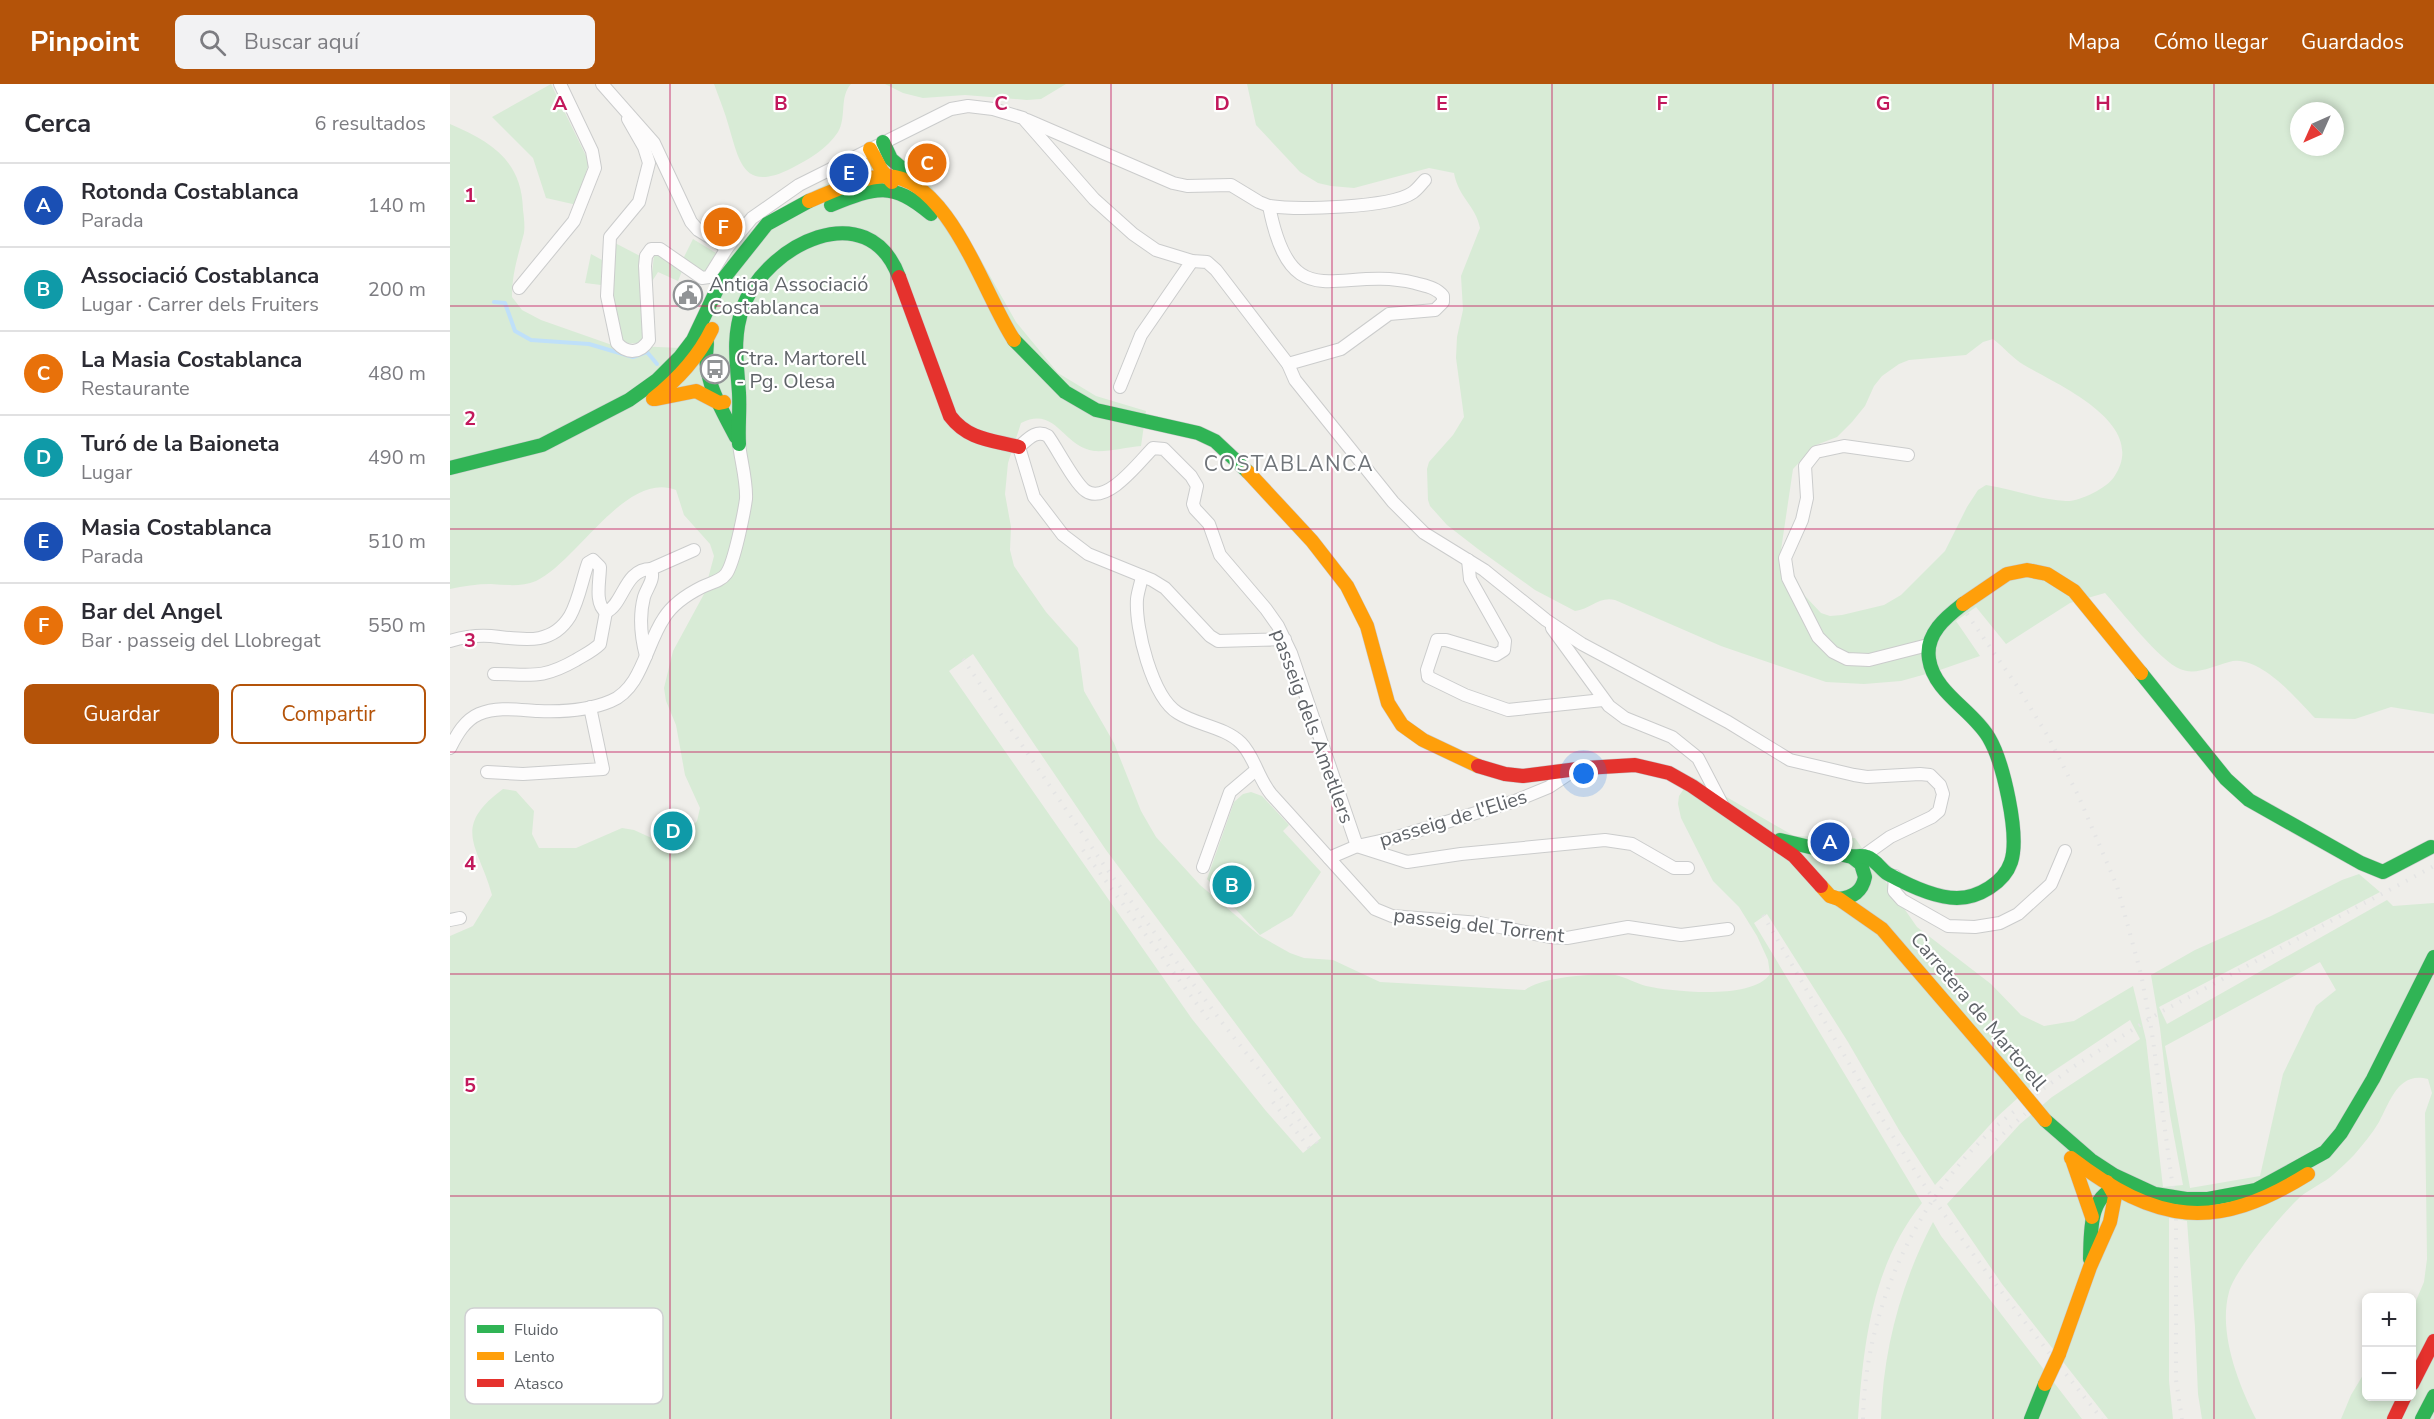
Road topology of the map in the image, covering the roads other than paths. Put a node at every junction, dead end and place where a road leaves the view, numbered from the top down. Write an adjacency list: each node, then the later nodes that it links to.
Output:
1 (560, 84): 19 (street)
2 (602, 84): 3 (street)
3 (619, 102): 15 (street); 15 (street)
4 (1023, 118): 5 (street); 13 (street); 16 (street)
5 (883, 142): 6 (street); 7 (main road)
6 (870, 149): 8 (main road); 15 (street)
7 (891, 159): 8 (main road); 10 (main road)
8 (886, 176): 10 (main road); 11 (main road); 12 (main road); 14 (main road)
9 (1425, 180): 13 (street)
10 (927, 195): 18 (main road)
11 (910, 197): 12 (main road); 18 (main road)
12 (847, 199): 14 (main road)
13 (1269, 206): 22 (street)
14 (753, 240): 17 (main road)
15 (727, 248)
16 (1192, 261): 22 (street); 26 (street)
17 (733, 267): 20 (main road); 21 (main road)
18 (982, 283): 51 (main road)
19 (519, 288)
20 (708, 337): 23 (main road); 24 (main road)
21 (693, 340): 23 (main road); 25 (main road)
22 (1288, 364): 37 (street)
23 (685, 370): 24 (main road); 25 (main road); 27 (main road); 29 (main road)
24 (706, 376): 30 (main road)
25 (657, 380): 32 (main road)
26 (1120, 387)
27 (696, 391): 29 (main road); 30 (main road)
28 (737, 399): 30 (main road); 31 (main road); 33 (main road)
29 (650, 401): 32 (main road)
30 (719, 402): 31 (main road)
31 (739, 444): 45 (street)
32 (542, 445): 35 (main road)
33 (1019, 447): 39 (street); 42 (street, passeig dels Ametllers)
34 (1908, 455): 44 (street)
35 (450, 468)
36 (694, 550): 38 (street)
37 (1468, 560): 41 (street); 47 (street)
38 (651, 569): 40 (street); 45 (street)
39 (1142, 576): 42 (street); 50 (street, passeig del Torrent)
40 (606, 612): 43 (street); 46 (street)
41 (1546, 620): 47 (street); 58 (street)
42 (1285, 639): 55 (street, passeig dels Ametllers)
43 (450, 641)
44 (1928, 645): 56 (main road); 62 (main road)
45 (646, 656): 48 (street)
46 (494, 674)
47 (1603, 700): 53 (street)
48 (590, 707): 49 (street); 52 (street)
49 (450, 748)
50 (1256, 770): 59 (street, passeig del Torrent); 60 (street)
51 (1574, 770): 53 (main road); 55 (street, passeig de l'Elies)
52 (487, 771)
53 (1723, 806): 54 (main road)
54 (1766, 836): 58 (main road); 63 (main road)
55 (1357, 846): 59 (street, passeig de l'Elies); 61 (street)
56 (2431, 847)
57 (2065, 851): 62 (street)
58 (1850, 856): 62 (main road); 63 (main road); 64 (main road)
59 (1329, 858): 66 (street, passeig del Torrent)
60 (1203, 867)
61 (1688, 868)
62 (1891, 875): 64 (main road)
63 (1822, 884): 65 (main road)
64 (1864, 885): 65 (main road); 67 (main road)
65 (1839, 899): 67 (main road)
66 (1728, 929)
67 (1882, 929): 69 (main road, Carretera de Martorell, bridge)
68 (2434, 957): 70 (main road)
69 (2045, 1120): 71 (main road); 72 (main road)
70 (2325, 1152): 74 (main road); 75 (main road)
71 (2070, 1157): 73 (main road); 76 (main road)
72 (2091, 1160): 73 (main road); 74 (main road)
73 (2112, 1189): 74 (main road); 75 (main road); 76 (main road); 77 (main road)
74 (2214, 1198)
75 (2141, 1203): 77 (main road)
76 (2092, 1217): 78 (main road)
77 (2110, 1222): 78 (main road)
78 (2090, 1267): 83 (main road, bridge)
79 (2434, 1341): 80 (main road)
80 (2416, 1376)
81 (2434, 1396): 85 (main road)
82 (2403, 1401): 84 (main road)
83 (2031, 1419)
84 (2394, 1419)
85 (2422, 1419)

